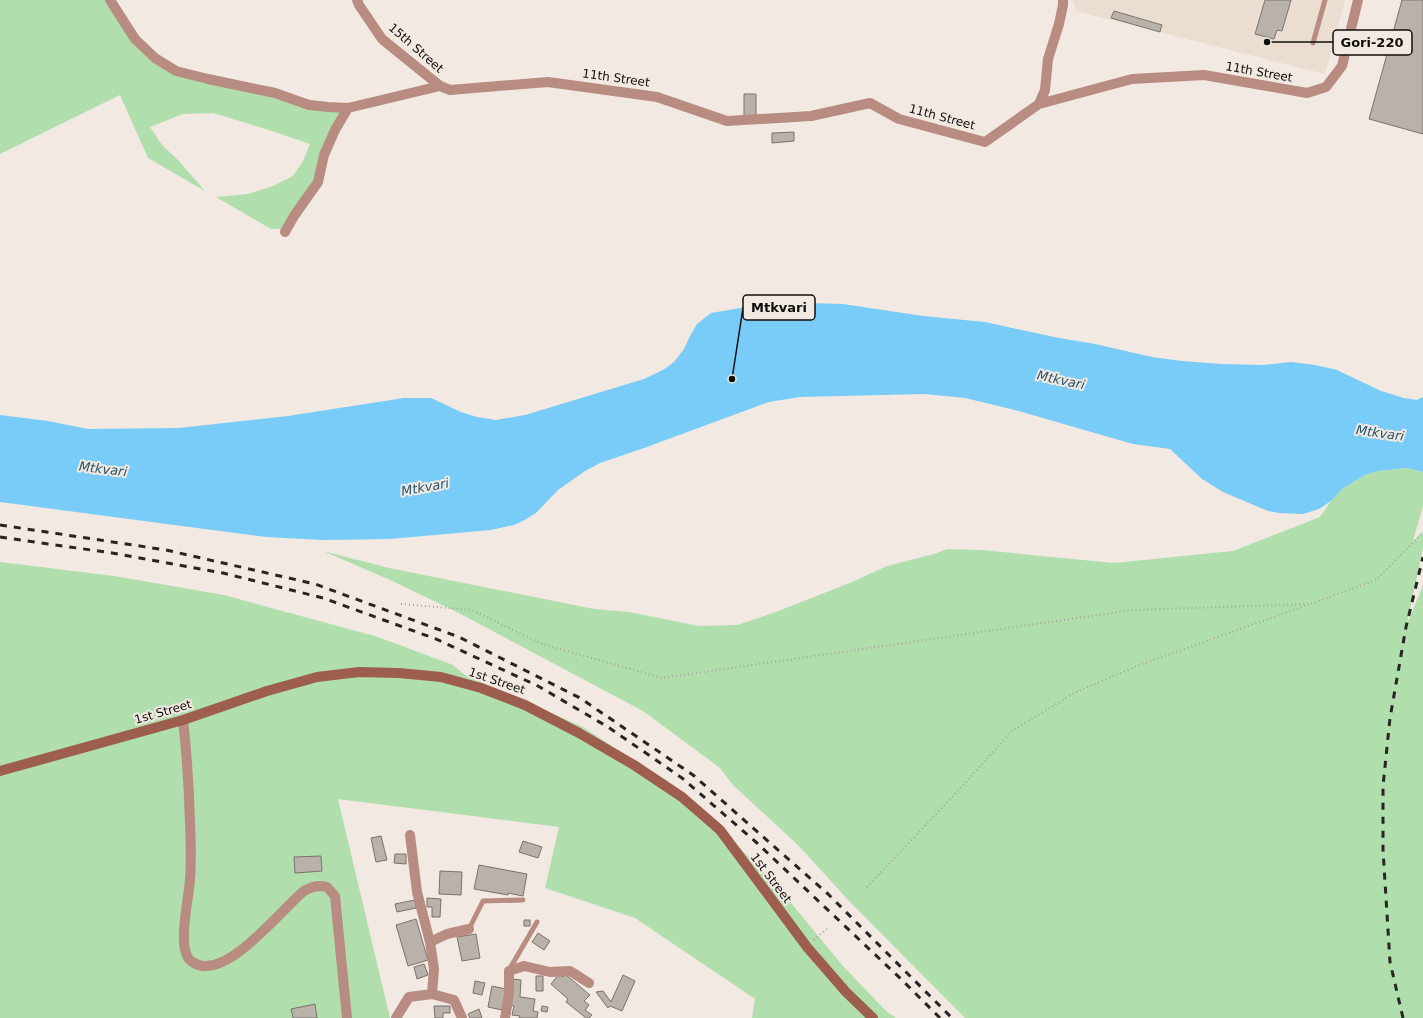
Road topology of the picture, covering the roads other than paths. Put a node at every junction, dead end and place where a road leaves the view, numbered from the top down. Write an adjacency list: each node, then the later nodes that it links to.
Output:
1 (110, 0): 10 (street)
2 (357, 0): 7 (street, 15th Street)
3 (1063, 0): 9 (street)
4 (1325, 0): 6 (lane)
5 (1358, 0): 9 (street, 11th Street)
6 (1313, 43)
7 (440, 86): 8 (street, 15th Street); 10 (street)
8 (450, 90): 9 (street, 11th Street)
9 (1039, 104)
10 (348, 108): 11 (street)
11 (285, 232)
12 (183, 720): 13 (main road, 1st Street); 22 (street); 26 (main road, 1st Street)
13 (0, 771)
14 (410, 835): 18 (street)
15 (523, 900): 17 (lane)
16 (537, 922): 19 (lane)
17 (469, 929): 18 (street)
18 (430, 942): 21 (street)
19 (509, 971): 20 (street); 25 (street)
20 (589, 983)
21 (432, 994): 23 (street); 24 (street)
22 (347, 1018)
23 (396, 1018)
24 (462, 1018)
25 (505, 1018)
26 (873, 1018)

